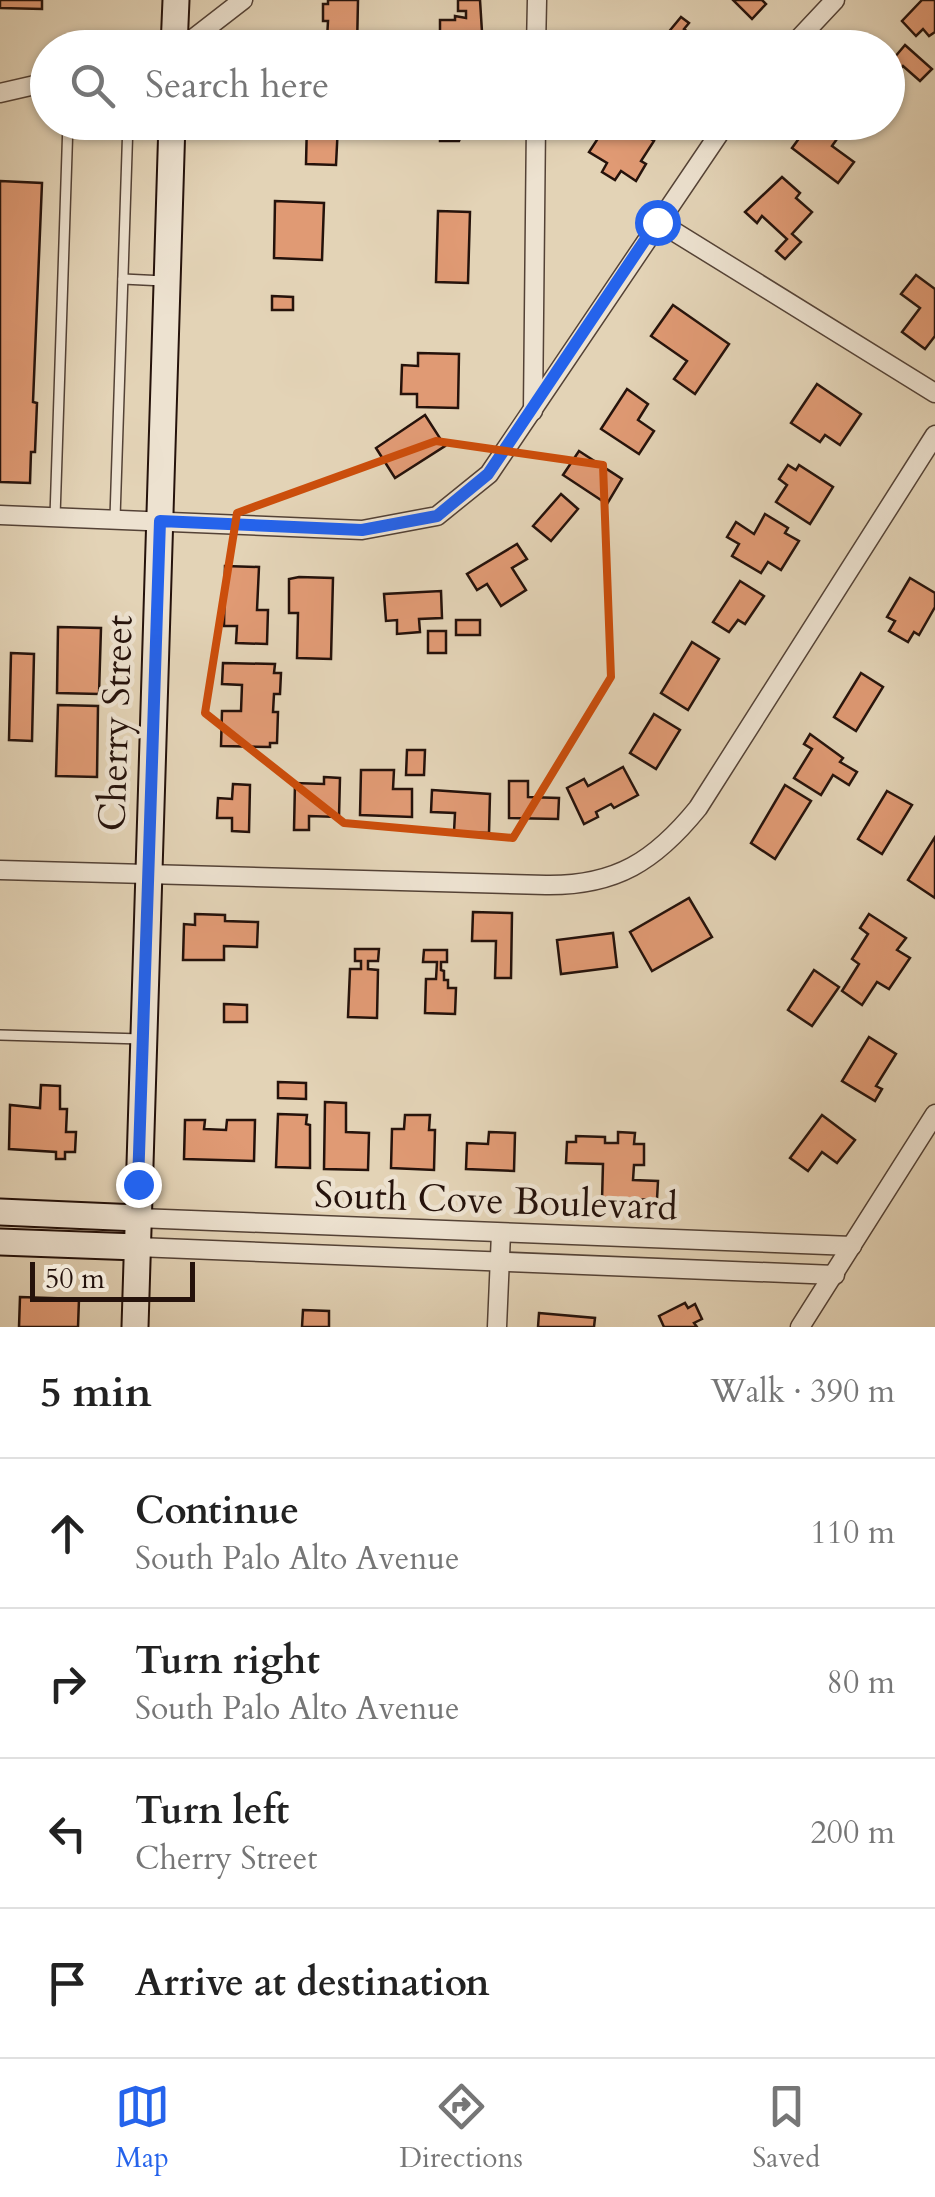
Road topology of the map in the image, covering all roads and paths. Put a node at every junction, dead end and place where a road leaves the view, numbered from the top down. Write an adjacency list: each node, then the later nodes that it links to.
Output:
1 (176, 0): 5 (street)
2 (244, 0): 6 (street)
3 (537, 0): 7 (street)
4 (834, 0): 8 (street)
5 (177, 30)
6 (203, 30)
7 (536, 30)
8 (806, 30)
9 (30, 86): 10 (street)
10 (0, 93)
11 (67, 140): 23 (lane)
12 (127, 140): 17 (lane)
13 (171, 140): 18 (street, Cherry Street)
14 (536, 140): 20 (street)
15 (714, 140): 16 (street)
16 (657, 222): 19 (street); 20 (street)
17 (123, 280): 18 (lane); 24 (lane)
18 (167, 281): 25 (street, Cherry Street)
19 (935, 394)
20 (532, 412): 25 (street)
21 (935, 435): 27 (street)
22 (0, 515): 23 (street)
23 (55, 517): 24 (street)
24 (116, 518): 25 (street)
25 (160, 521): 27 (street, Cherry Street)
26 (0, 870): 27 (street)
27 (147, 875): 29 (street, Cherry Street)
28 (0, 1036): 29 (lane)
29 (144, 1039): 32 (street, Cherry Street)
30 (935, 1114): 35 (street)
31 (0, 1212): 32 (street)
32 (138, 1218): 33 (street, South Cove Boulevard); 36 (street, Cherry Street)
33 (501, 1232): 35 (street, South Cove Boulevard); 37 (street)
34 (0, 1242): 36 (street)
35 (852, 1246): 38 (street)
36 (137, 1247): 37 (street, South Cove Boulevard); 39 (street, Cherry Street)
37 (500, 1261): 38 (street, South Cove Boulevard); 40 (street)
38 (836, 1274): 41 (street)
39 (134, 1327)
40 (497, 1327)
41 (800, 1327)

